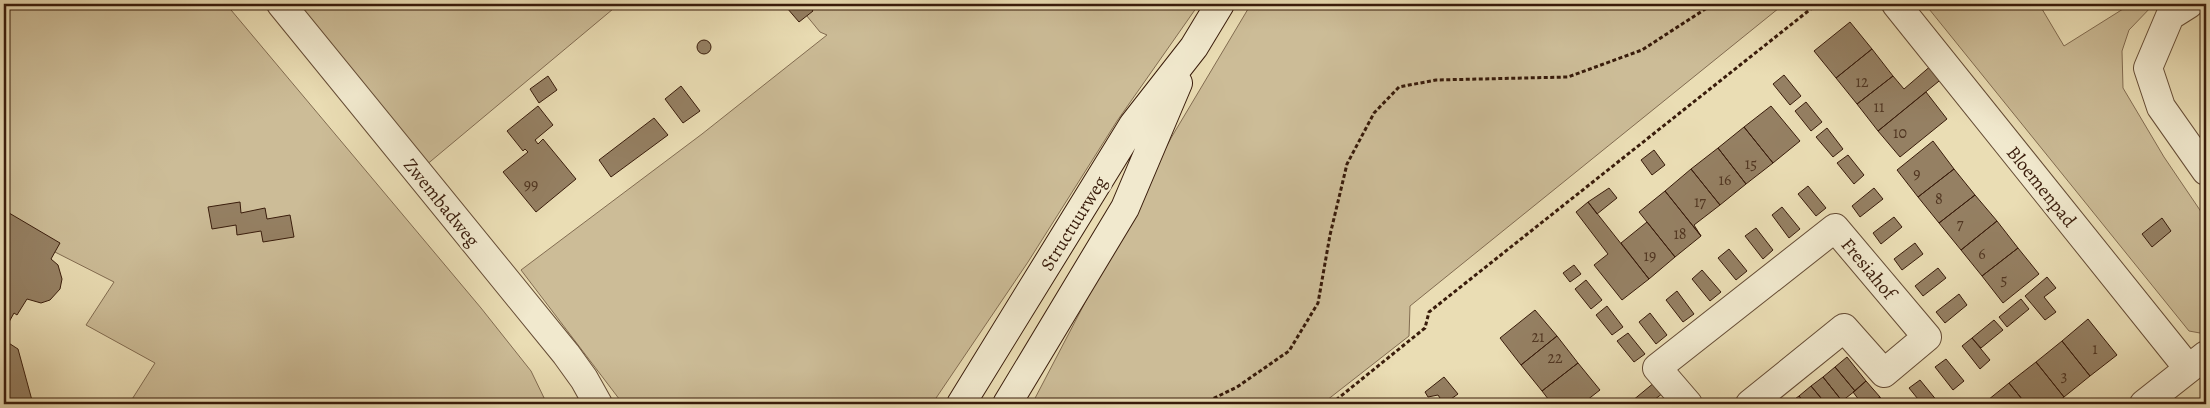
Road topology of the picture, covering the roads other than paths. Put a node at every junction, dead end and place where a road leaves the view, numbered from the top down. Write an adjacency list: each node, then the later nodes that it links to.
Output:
1 (281, 4): 8 (street, Zwembadweg)
2 (1220, 4): 5 (street, Structuurweg)
3 (1896, 4): 7 (street, Bloemenpad)
4 (2189, 4): 6 (street)
5 (1194, 47): 9 (street, Structuurweg); 10 (street, Structuurweg)
6 (2206, 171)
7 (2197, 362): 13 (street)
8 (598, 404)
9 (961, 404)
10 (1007, 404)
11 (1688, 404): 12 (street, Fresiahof)
12 (1750, 404)
13 (2144, 404)

